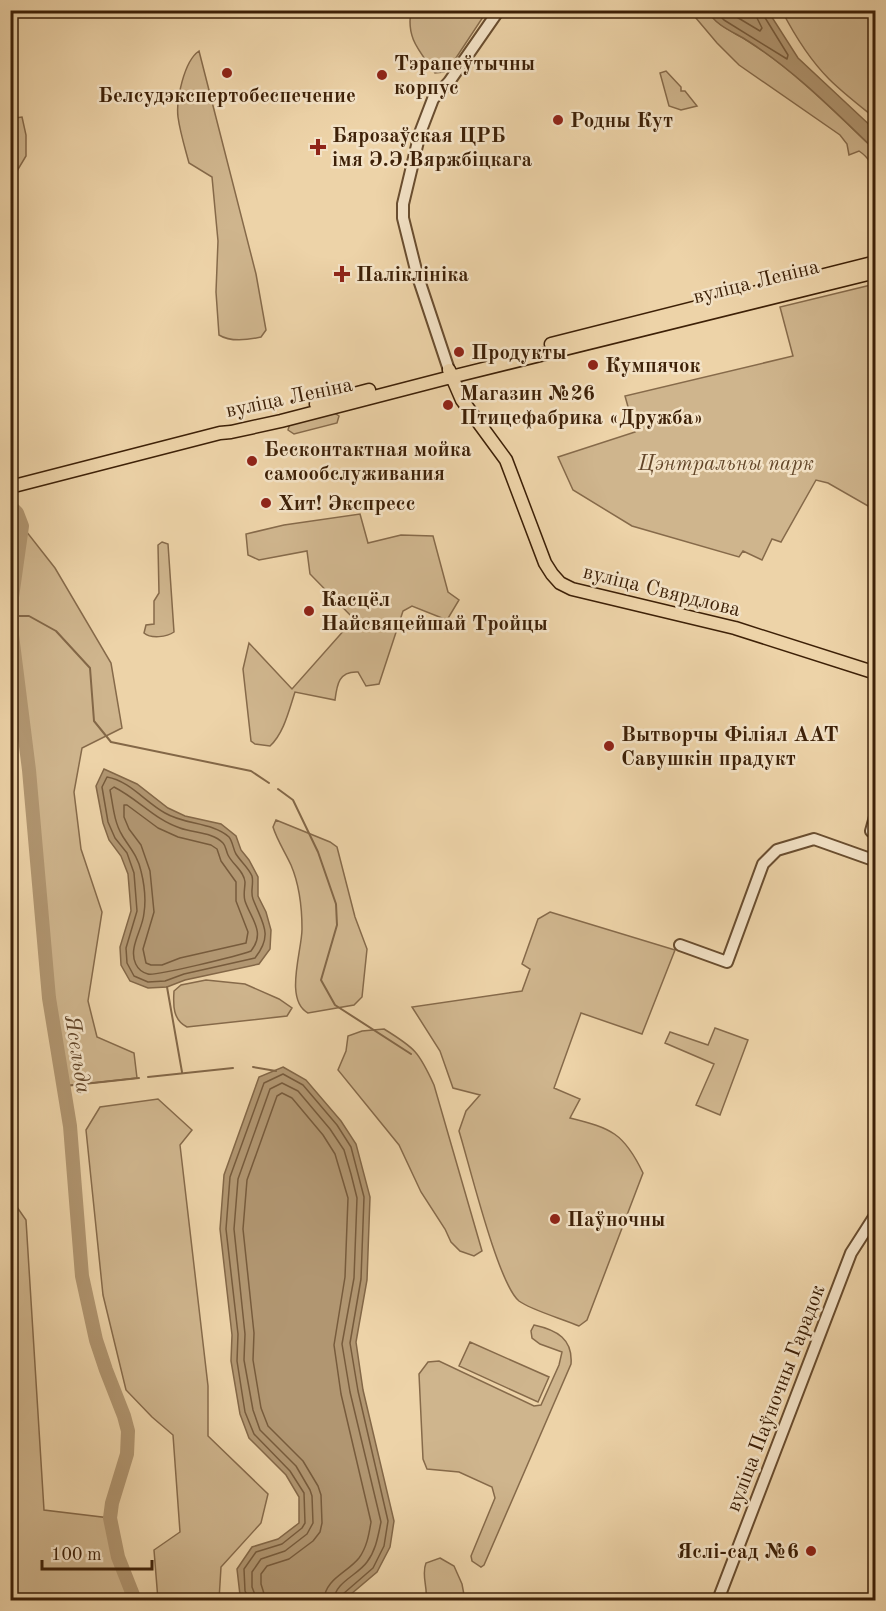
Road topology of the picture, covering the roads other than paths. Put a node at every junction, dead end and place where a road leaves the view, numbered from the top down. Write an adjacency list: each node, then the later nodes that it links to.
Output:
1 (499, 10): 4 (street)
2 (876, 262): 4 (main road, вуліца Леніна)
3 (876, 272): 4 (main road, вуліца Леніна)
4 (450, 373): 5 (main road, вуліца Леніна); 6 (main road, вуліца Свярдлова)
5 (10, 487)
6 (876, 674)
7 (876, 813): 8 (street)
8 (871, 831)
9 (876, 861): 10 (street)
10 (680, 945)
11 (876, 1214): 12 (street, вуліца Паўночны Гарадок)
12 (718, 1600)

